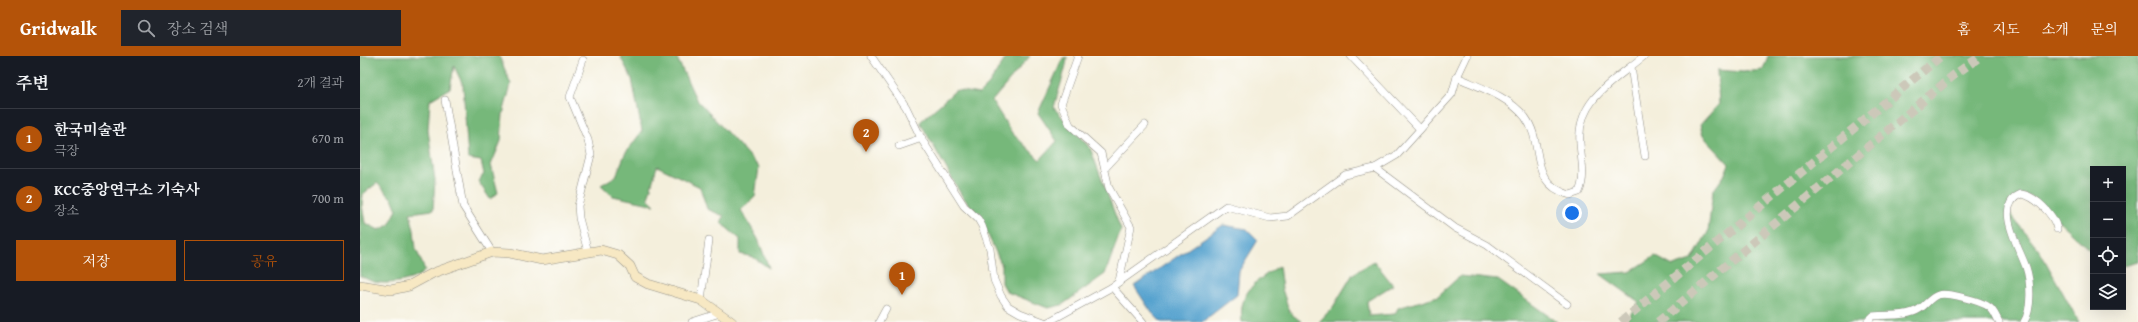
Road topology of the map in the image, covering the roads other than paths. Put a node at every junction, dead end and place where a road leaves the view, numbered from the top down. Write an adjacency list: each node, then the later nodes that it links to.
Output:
1 (871, 56): 12 (street)
2 (1078, 56): 15 (street)
3 (1351, 56): 11 (street)
4 (1467, 56): 8 (street)
5 (1644, 56): 7 (street)
6 (583, 60): 20 (street)
7 (1631, 67): 8 (street); 14 (street)
8 (1457, 77): 11 (street)
9 (445, 100): 19 (street)
10 (1144, 124): 15 (street)
11 (1420, 129): 16 (street)
12 (922, 138): 13 (street); 32 (street)
13 (899, 146)
14 (1644, 156)
15 (1105, 168): 21 (street)
16 (1375, 168): 21 (street); 25 (street)
17 (2057, 229): 37 (street)
18 (709, 240): 24 (street)
19 (492, 252): 20 (street); 22 (street)
20 (588, 252): 24 (street)
21 (1119, 281): 23 (street)
22 (360, 285)
23 (1112, 287): 28 (street); 34 (street)
24 (701, 300): 27 (street)
25 (1567, 304)
26 (886, 309): 31 (street)
27 (720, 313): 29 (street); 30 (street)
28 (1060, 320): 33 (street)
29 (692, 322)
30 (732, 322)
31 (878, 322)
32 (1044, 322)
33 (1048, 322)
34 (1143, 322)
35 (1867, 322): 36 (street)
36 (1999, 322)
37 (2024, 322)

